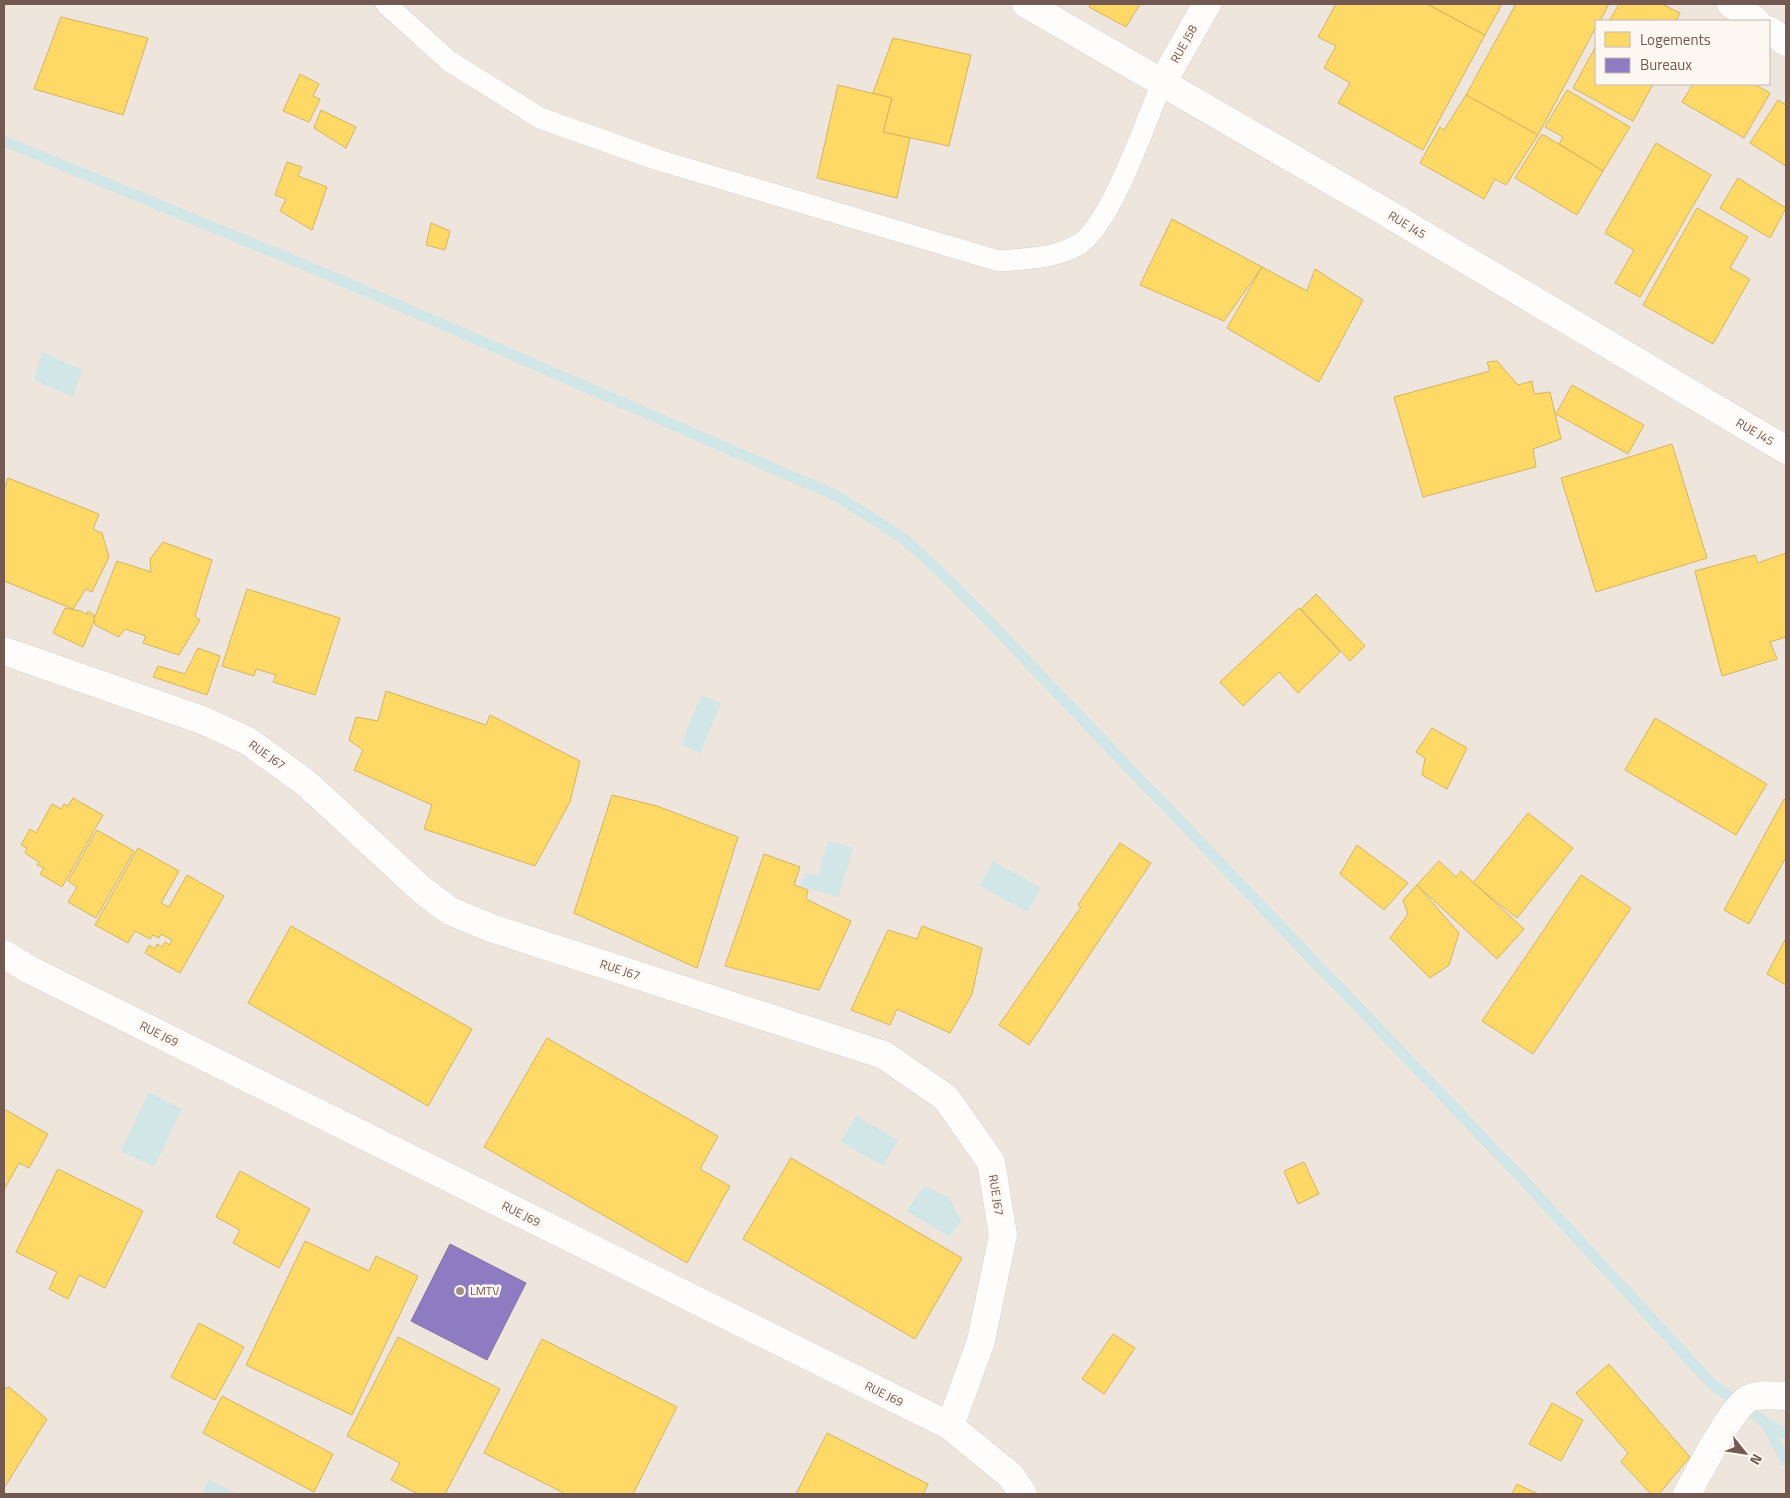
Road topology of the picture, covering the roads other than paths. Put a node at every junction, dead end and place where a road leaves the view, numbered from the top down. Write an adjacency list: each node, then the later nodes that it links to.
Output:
1 (386, 4): 8 (lane)
2 (1026, 4): 8 (street, RUE J45)
3 (1207, 4): 8 (street, RUE J58)
4 (1731, 4): 5 (street)
5 (1755, 20)
6 (1770, 31): 7 (street)
7 (1786, 42)
8 (1162, 83): 9 (street, RUE J45)
9 (1786, 450)
10 (4, 651): 13 (street, RUE J67)
11 (4, 954): 13 (street, RUE J69)
12 (1786, 1396): 15 (street)
13 (950, 1426): 14 (street, RUE J69)
14 (1023, 1494)
15 (1687, 1494)

